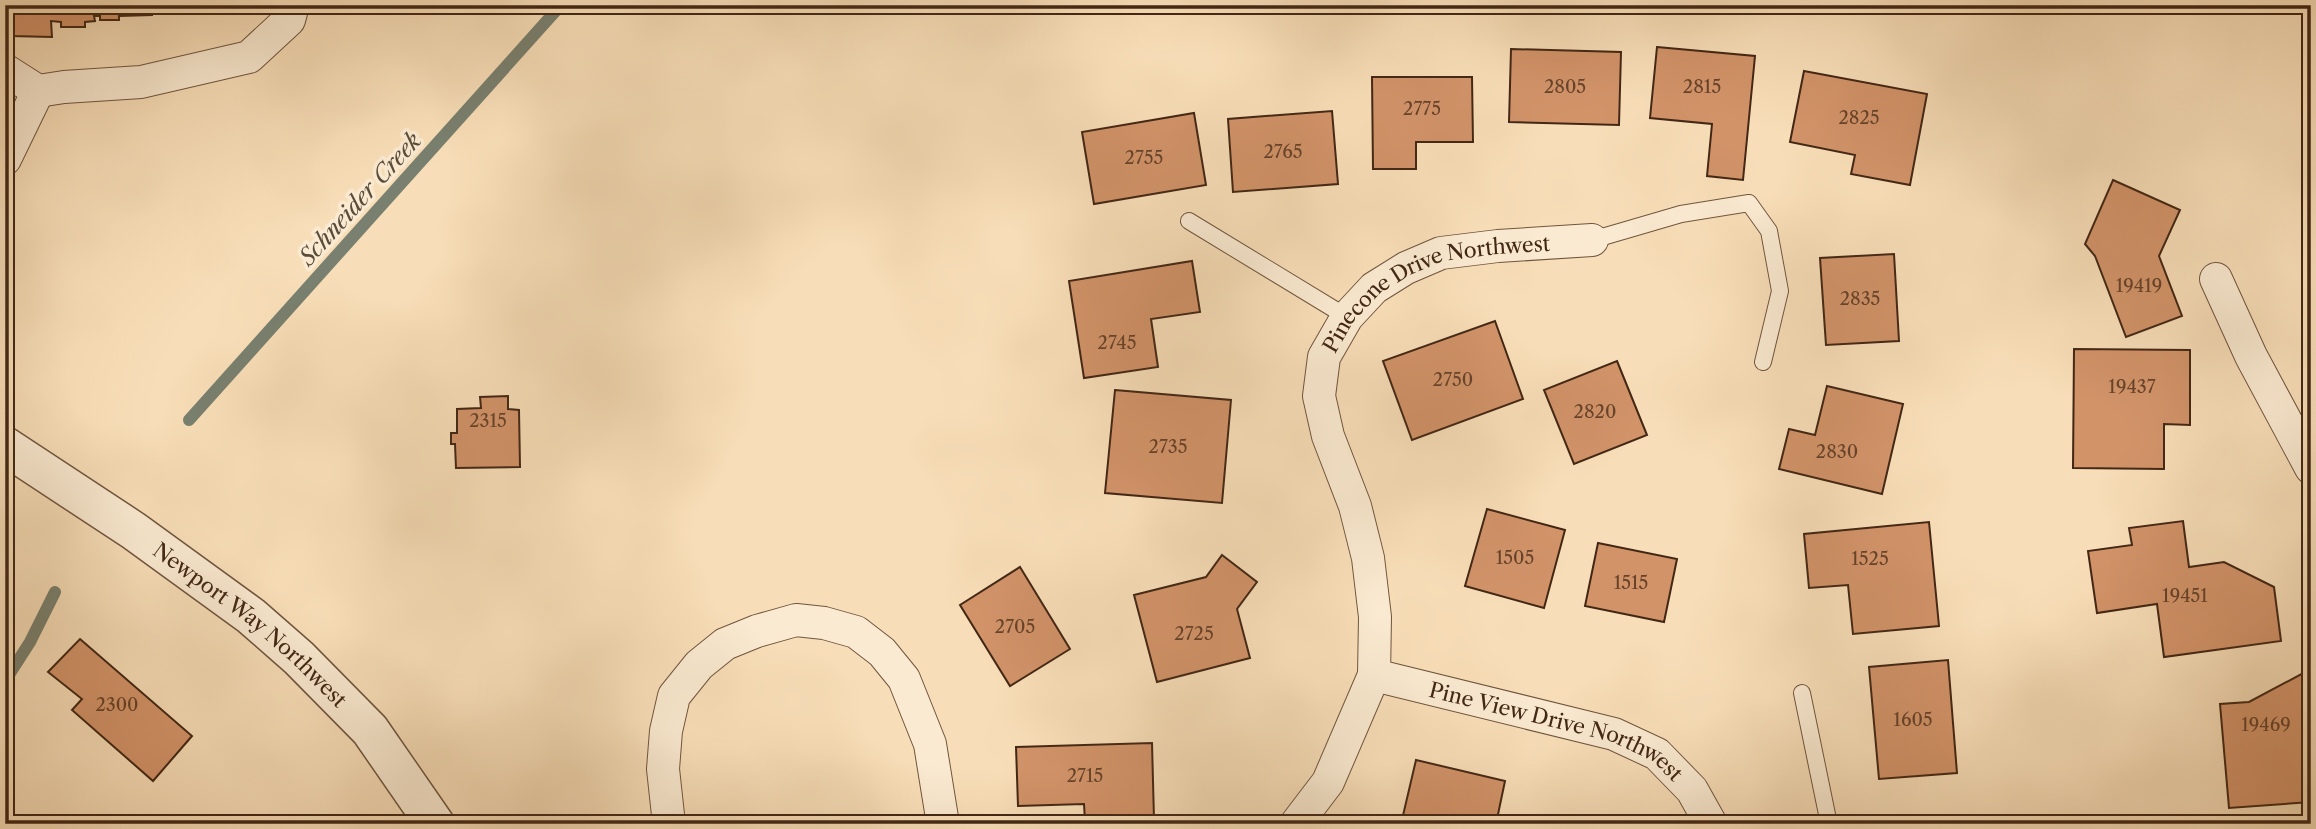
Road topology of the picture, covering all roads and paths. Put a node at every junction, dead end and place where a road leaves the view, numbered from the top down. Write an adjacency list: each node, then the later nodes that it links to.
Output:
1 (293, 5): 3 (street)
2 (5, 70): 3 (street)
3 (38, 91): 4 (street)
4 (5, 159)
5 (1189, 221): 8 (lane)
6 (1592, 240): 8 (street, Pinecone Drive Northwest); 9 (lane)
7 (2216, 279): 11 (street)
8 (1347, 317): 12 (street, Pinecone Drive Northwest)
9 (1763, 362)
10 (14, 454): 14 (street, Newport Way Northwest)
11 (2311, 468)
12 (1374, 676): 17 (street, Pinecone Drive Northwest); 18 (street, Pine View Drive Northwest)
13 (1802, 693): 19 (lane)
14 (435, 824)
15 (669, 824): 16 (street)
16 (943, 824)
17 (1296, 824)
18 (1711, 824)
19 (1829, 824)

